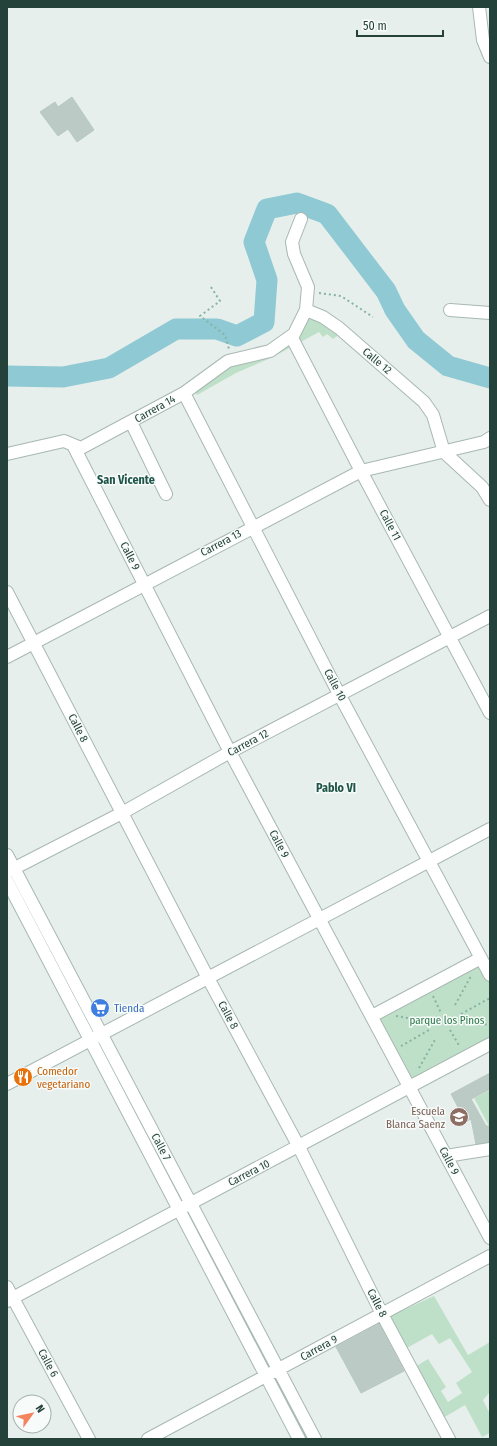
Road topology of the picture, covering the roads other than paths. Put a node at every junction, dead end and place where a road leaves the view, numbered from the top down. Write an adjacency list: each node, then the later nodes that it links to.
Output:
1 (479, 7): 2 (street)
2 (490, 57)
3 (301, 219): 4 (street)
4 (306, 310): 7 (street); 12 (street, Calle 12)
5 (450, 310): 6 (street)
6 (490, 313)
7 (293, 335): 8 (street, Carrera 14); 14 (street, Calle 11)
8 (184, 393): 9 (street, Carrera 14); 17 (street, Calle 10)
9 (131, 422): 11 (street, Carrera 14); 15 (street)
10 (490, 438): 12 (street, Carrera 13)
11 (74, 446): 13 (street, Carrera 14); 18 (street, Calle 9)
12 (444, 452): 14 (street, Carrera 13); 16 (street)
13 (7, 454)
14 (361, 471): 17 (street, Carrera 13); 21 (street, Calle 11)
15 (166, 494)
16 (490, 500)
17 (252, 527): 18 (street, Carrera 13); 24 (street, Calle 10)
18 (144, 584): 22 (street, Carrera 13); 26 (street, Calle 9)
19 (7, 592): 22 (street, Calle 8)
20 (490, 616): 21 (street, Carrera 12)
21 (450, 636): 24 (street, Carrera 12); 25 (street, Calle 11)
22 (34, 642): 23 (street, Carrera 13); 27 (street, Calle 8)
23 (7, 657)
24 (340, 694): 26 (street, Carrera 12); 30 (street, Calle 10)
25 (490, 713)
26 (230, 752): 27 (street, Carrera 12); 33 (street, Calle 9)
27 (122, 813): 31 (street, Carrera 12); 36 (street, Calle 8)
28 (490, 829): 30 (street)
29 (7, 855): 31 (street, Calle 7)
30 (429, 861): 33 (street); 34 (street, Calle 10)
31 (11, 870): 38 (street, Calle 7)
32 (7, 881): 38 (street, Calle 7)
33 (319, 920): 36 (street); 37 (street, Calle 9)
34 (481, 958): 35 (street, Calle 10); 37 (street)
35 (490, 975)
36 (208, 978): 38 (street); 42 (street, Calle 8)
37 (374, 1015): 41 (street, Calle 9)
38 (95, 1036): 40 (street); 45 (street, Calle 7); 46 (street, Calle 7)
39 (490, 1044): 41 (street, Carrera 10)
40 (7, 1084)
41 (410, 1086): 42 (street, Carrera 10); 44 (street, Calle 9)
42 (299, 1147): 45 (street, Carrera 10); 51 (street, Calle 8)
43 (490, 1149): 44 (street)
44 (446, 1156): 47 (street, Calle 9)
45 (190, 1203): 46 (street, Carrera 10); 52 (street, Calle 7)
46 (179, 1209): 50 (street, Carrera 10); 53 (street, Calle 7)
47 (490, 1238)
48 (490, 1256): 51 (street, Carrera 9)
49 (7, 1287): 50 (street, Calle 6)
50 (10, 1299): 54 (street, Calle 6)
51 (382, 1314): 52 (street, Carrera 9); 58 (street, Calle 8)
52 (279, 1370): 53 (street, Carrera 9); 57 (street, Calle 7)
53 (266, 1376): 55 (street, Carrera 9); 56 (street, Calle 7)
54 (89, 1439)
55 (148, 1439)
56 (300, 1439)
57 (315, 1439)
58 (449, 1439)

